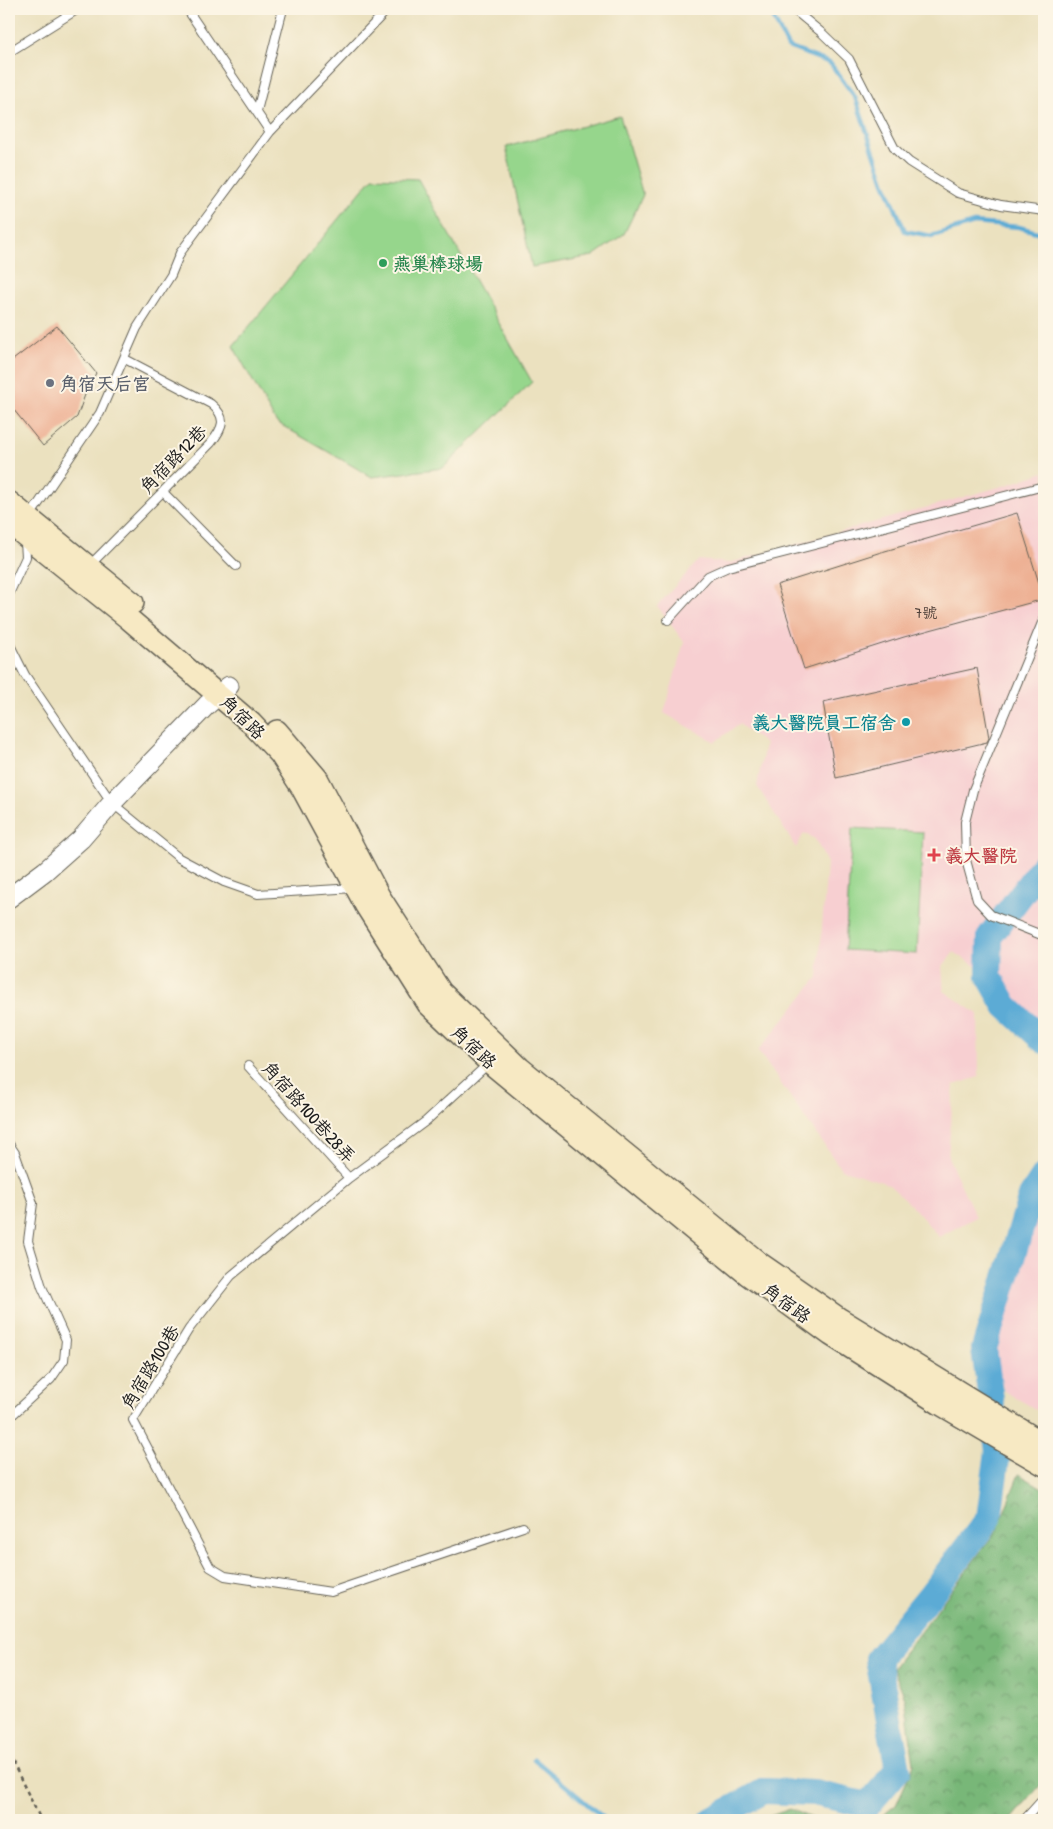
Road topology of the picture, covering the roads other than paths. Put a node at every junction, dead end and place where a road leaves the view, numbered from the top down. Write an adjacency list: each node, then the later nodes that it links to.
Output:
1 (78, 9): 6 (lane)
2 (186, 9): 7 (lane)
3 (283, 9): 7 (lane)
4 (388, 9): 8 (lane)
5 (793, 9): 9 (lane)
6 (14, 49)
7 (257, 111): 8 (lane)
8 (270, 132): 10 (lane)
9 (1044, 211)
10 (125, 359): 12 (lane, 角宿路12巷); 14 (lane)
11 (1044, 486): 19 (lane)
12 (163, 492): 15 (lane); 16 (lane, 角宿路12巷)
13 (9, 502): 14 (main road, 角宿路)
14 (20, 526): 16 (main road, 角宿路); 17 (lane)
15 (236, 566)
16 (82, 572): 21 (main road, 角宿路)
17 (9, 594)
18 (1044, 618): 25 (lane)
19 (668, 620)
20 (9, 643): 22 (lane)
21 (225, 691): 22 (street); 23 (main road, 角宿路)
22 (112, 803): 23 (lane); 24 (street)
23 (364, 885): 26 (main road, 角宿路); 31 (main road, 角宿路)
24 (9, 898)
25 (1044, 936)
26 (490, 1062): 29 (lane, 角宿路100巷); 32 (main road, 角宿路)
27 (248, 1066): 29 (lane, 角宿路100巷28弄)
28 (9, 1144): 30 (lane)
29 (349, 1178): 33 (lane, 角宿路100巷)
30 (9, 1418)
31 (1044, 1444)
32 (1044, 1465)
33 (522, 1527)
34 (1044, 1798): 35 (lane)
35 (1024, 1820)

